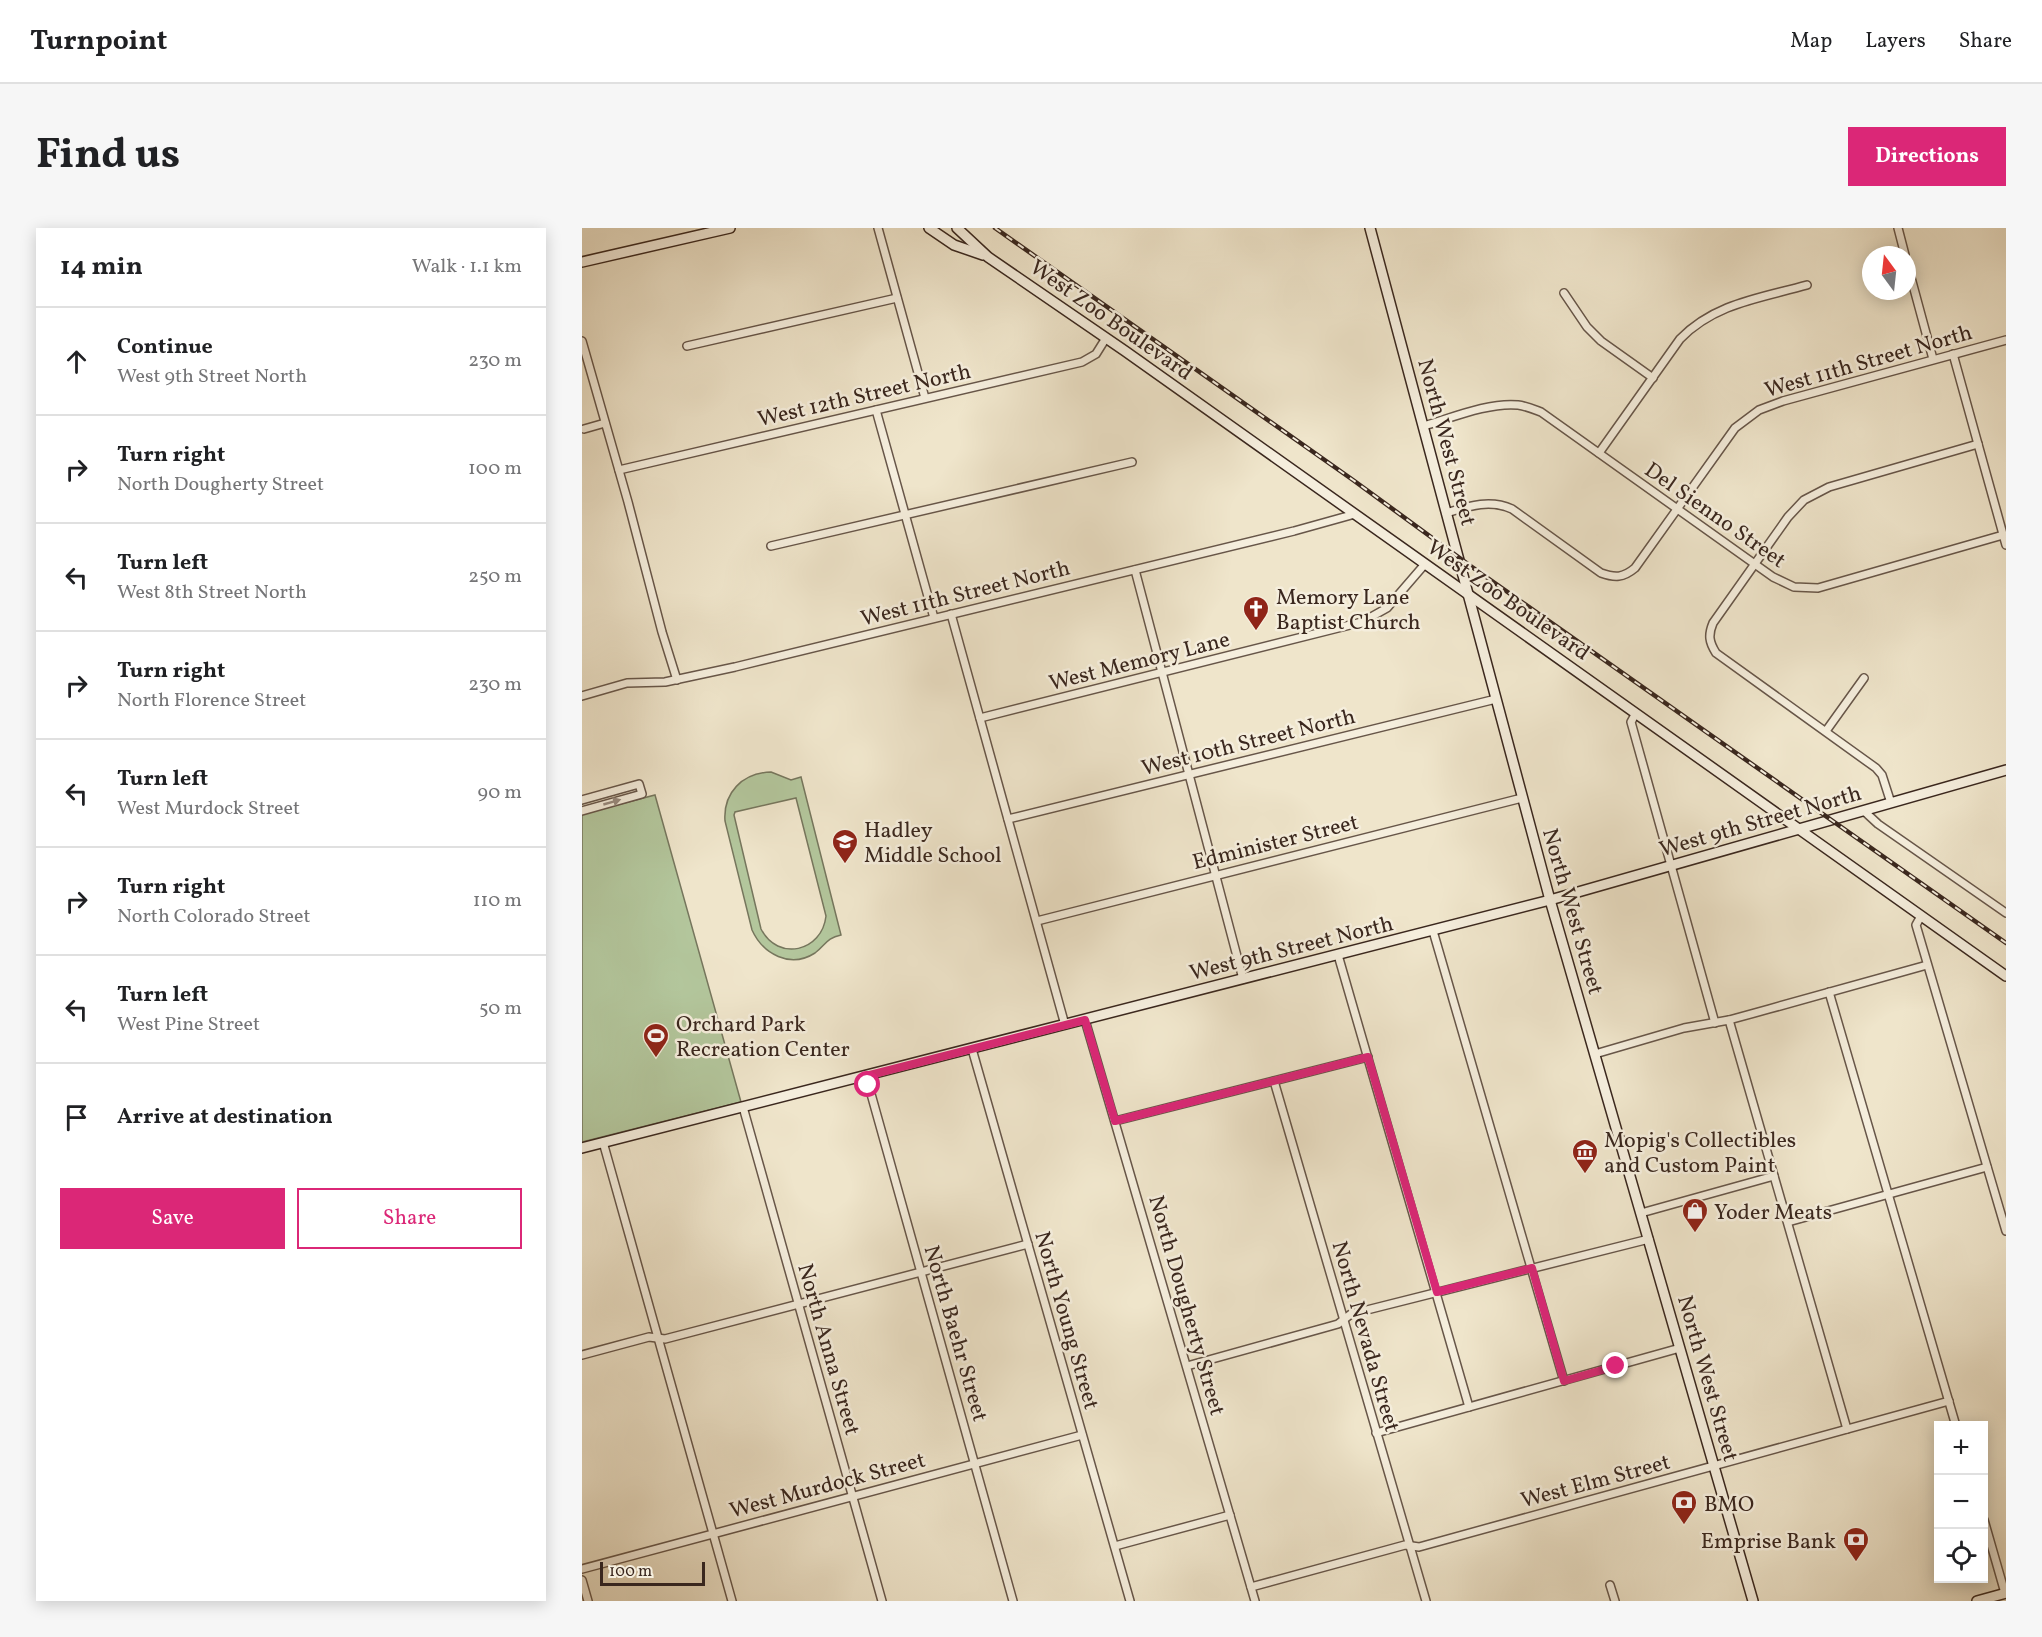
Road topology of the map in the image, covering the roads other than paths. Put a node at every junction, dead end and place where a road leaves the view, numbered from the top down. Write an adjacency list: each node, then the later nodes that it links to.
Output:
1 (730, 228): 9 (main road)
2 (878, 228): 13 (street)
3 (929, 228): 8 (main road, West Zoo Boulevard)
4 (957, 228): 8 (main road, West Zoo Boulevard)
5 (1370, 228): 24 (main road, North West Street)
6 (1898, 228): 7 (street)
7 (1903, 246)
8 (988, 257): 14 (main road, West Zoo Boulevard)
9 (582, 262)
10 (1807, 285): 20 (street)
11 (1564, 292): 20 (street)
12 (1916, 296): 19 (street)
13 (897, 297): 17 (street); 21 (street)
14 (1106, 338): 21 (street, West 12th Street North); 32 (main road, West Zoo Boulevard)
15 (2006, 340): 18 (street, West 11th Street North)
16 (582, 341): 23 (street)
17 (687, 346)
18 (1953, 354): 19 (street, West 11th Street North); 26 (street)
19 (1933, 359): 30 (street, West 11th Street North)
20 (1653, 378): 27 (street)
21 (925, 398): 22 (street, West 12th Street North)
22 (876, 410): 29 (street, West 12th Street North); 33 (street)
23 (605, 423): 25 (street); 29 (street)
24 (1424, 426): 27 (street, Del Sienno Street); 31 (main road, North West Street)
25 (584, 429)
26 (1978, 444): 34 (street); 38 (street)
27 (1599, 453): 30 (street, Del Sienno Street)
28 (1132, 462): 33 (street)
29 (619, 470): 45 (street)
30 (1677, 508): 31 (street, West 11th Street North); 38 (street, Del Sienno Street)
31 (1446, 513): 40 (main road, North West Street)
32 (1355, 514): 37 (main road, West Zoo Boulevard); 39 (street, West 11th Street North)
33 (905, 515): 36 (street); 42 (street)
34 (2003, 535): 35 (street); 38 (street, Del Sienno Street)
35 (2006, 545)
36 (771, 546)
37 (1425, 564): 40 (main road, West Zoo Boulevard); 43 (street, West Memory Lane)
38 (1755, 564): 50 (street)
39 (1135, 570): 41 (street, West 11th Street North); 43 (street)
40 (1468, 594): 47 (main road, North West Street); 48 (main road, West Zoo Boulevard)
41 (951, 614): 42 (street, West 11th Street North); 49 (street)
42 (934, 618): 45 (street, West 11th Street North)
43 (1162, 673): 49 (street, West Memory Lane); 52 (street)
44 (1864, 678): 50 (street)
45 (677, 680): 46 (street, West 11th Street North)
46 (582, 696)
47 (1496, 699): 52 (street, West 10th Street North); 53 (main road, North West Street)
48 (1636, 713): 59 (main road, West Zoo Boulevard); 60 (street)
49 (980, 718): 58 (street)
50 (1826, 731): 55 (street)
51 (2006, 770): 55 (main road, West 9th Street North)
52 (1189, 774): 58 (street, West 10th Street North); 61 (street)
53 (1522, 798): 61 (street, Edminister Street); 62 (main road, North West Street)
54 (582, 800): 56 (street, one-way to 54)
55 (1891, 803): 57 (main road, West 9th Street North)
56 (582, 811)
57 (1864, 811): 59 (main road, West 9th Street North); 63 (street)
58 (1008, 819): 65 (street)
59 (1800, 829): 60 (main road, West 9th Street North); 64 (main road, West Zoo Boulevard)
60 (1670, 867): 62 (main road, West 9th Street North); 74 (street)
61 (1216, 875): 65 (street, Edminister Street); 70 (street)
62 (1550, 900): 66 (main road, West 9th Street North); 77 (main road, North West Street)
63 (2006, 913)
64 (1921, 916): 68 (street); 69 (main road, West Zoo Boulevard)
65 (1036, 921): 75 (street)
66 (1433, 931): 67 (main road, West 9th Street North); 93 (street)
67 (1338, 955): 70 (main road, West 9th Street North); 78 (street)
68 (1927, 965): 71 (street); 85 (street)
69 (2006, 976)
70 (1243, 979): 72 (main road, West 9th Street North)
71 (1829, 992): 73 (street); 87 (street)
72 (1085, 1020): 75 (main road, West 9th Street North); 82 (street, North Dougherty Street)
73 (1729, 1020): 74 (street); 86 (street)
74 (1715, 1023): 77 (street)
75 (1065, 1025): 76 (main road, West 9th Street North)
76 (972, 1049): 79 (main road, West 9th Street North); 92 (street, North Young Street)
77 (1595, 1054): 88 (main road, North West Street)
78 (1368, 1057): 80 (street); 95 (street)
79 (866, 1076): 81 (main road, West 9th Street North); 94 (street, North Baehr Street)
80 (1274, 1081): 82 (street); 97 (street, North Nevada Street)
81 (743, 1107): 83 (main road, West 9th Street North); 96 (street, North Anna Street)
82 (1115, 1121): 101 (street, North Dougherty Street)
83 (603, 1143): 84 (main road, West 9th Street North); 98 (street)
84 (582, 1148)
85 (1987, 1167): 87 (street); 90 (street)
86 (1774, 1176): 88 (street); 89 (street)
87 (1888, 1194): 89 (street); 103 (street)
88 (1641, 1213): 91 (main road, North West Street)
89 (1788, 1222): 106 (street)
90 (2006, 1231)
91 (1648, 1239): 93 (street); 99 (main road, North West Street)
92 (1028, 1244): 94 (street); 108 (street, North Young Street)
93 (1532, 1268): 95 (street); 102 (street)
94 (921, 1272): 96 (street); 109 (street, North Baehr Street)
95 (1437, 1292): 97 (street); 104 (street)
96 (798, 1304): 98 (street); 111 (street, North Anna Street)
97 (1343, 1319): 101 (street); 107 (street, North Nevada Street)
98 (658, 1337): 100 (street); 114 (street)
99 (1680, 1348): 102 (street); 110 (main road, North West Street)
100 (582, 1355)
101 (1187, 1366): 112 (street, North Dougherty Street)
102 (1564, 1381): 104 (street)
103 (1948, 1401): 105 (street); 106 (street, West Elm Street)
104 (1469, 1407): 107 (street)
105 (1955, 1421)
106 (1847, 1429): 110 (street, West Elm Street)
107 (1376, 1433): 116 (street, North Nevada Street)
108 (1082, 1435): 109 (street, West Murdock Street); 115 (street, North Young Street)
109 (975, 1463): 111 (street, West Murdock Street); 125 (street, North Baehr Street)
110 (1715, 1466): 116 (street, West Elm Street); 130 (main road, North West Street)
111 (852, 1496): 114 (street, West Murdock Street); 124 (street, North Anna Street)
112 (1230, 1515): 115 (street); 120 (street, North Dougherty Street)
113 (1986, 1529): 121 (street)
114 (713, 1533): 117 (street, West Murdock Street); 123 (street)
115 (1114, 1546): 126 (street, North Young Street)
116 (1410, 1546): 120 (street, West Elm Street); 128 (street, North Nevada Street)
117 (582, 1569)
118 (582, 1580): 122 (street)
119 (1611, 1585): 129 (street)
120 (1251, 1587): 127 (street, North Dougherty Street)
121 (2006, 1593): 131 (main road)
122 (588, 1601)
123 (732, 1601)
124 (882, 1601)
125 (1013, 1601)
126 (1130, 1601)
127 (1255, 1601)
128 (1426, 1601)
129 (1615, 1601)
130 (1754, 1601)
131 (1977, 1601)

